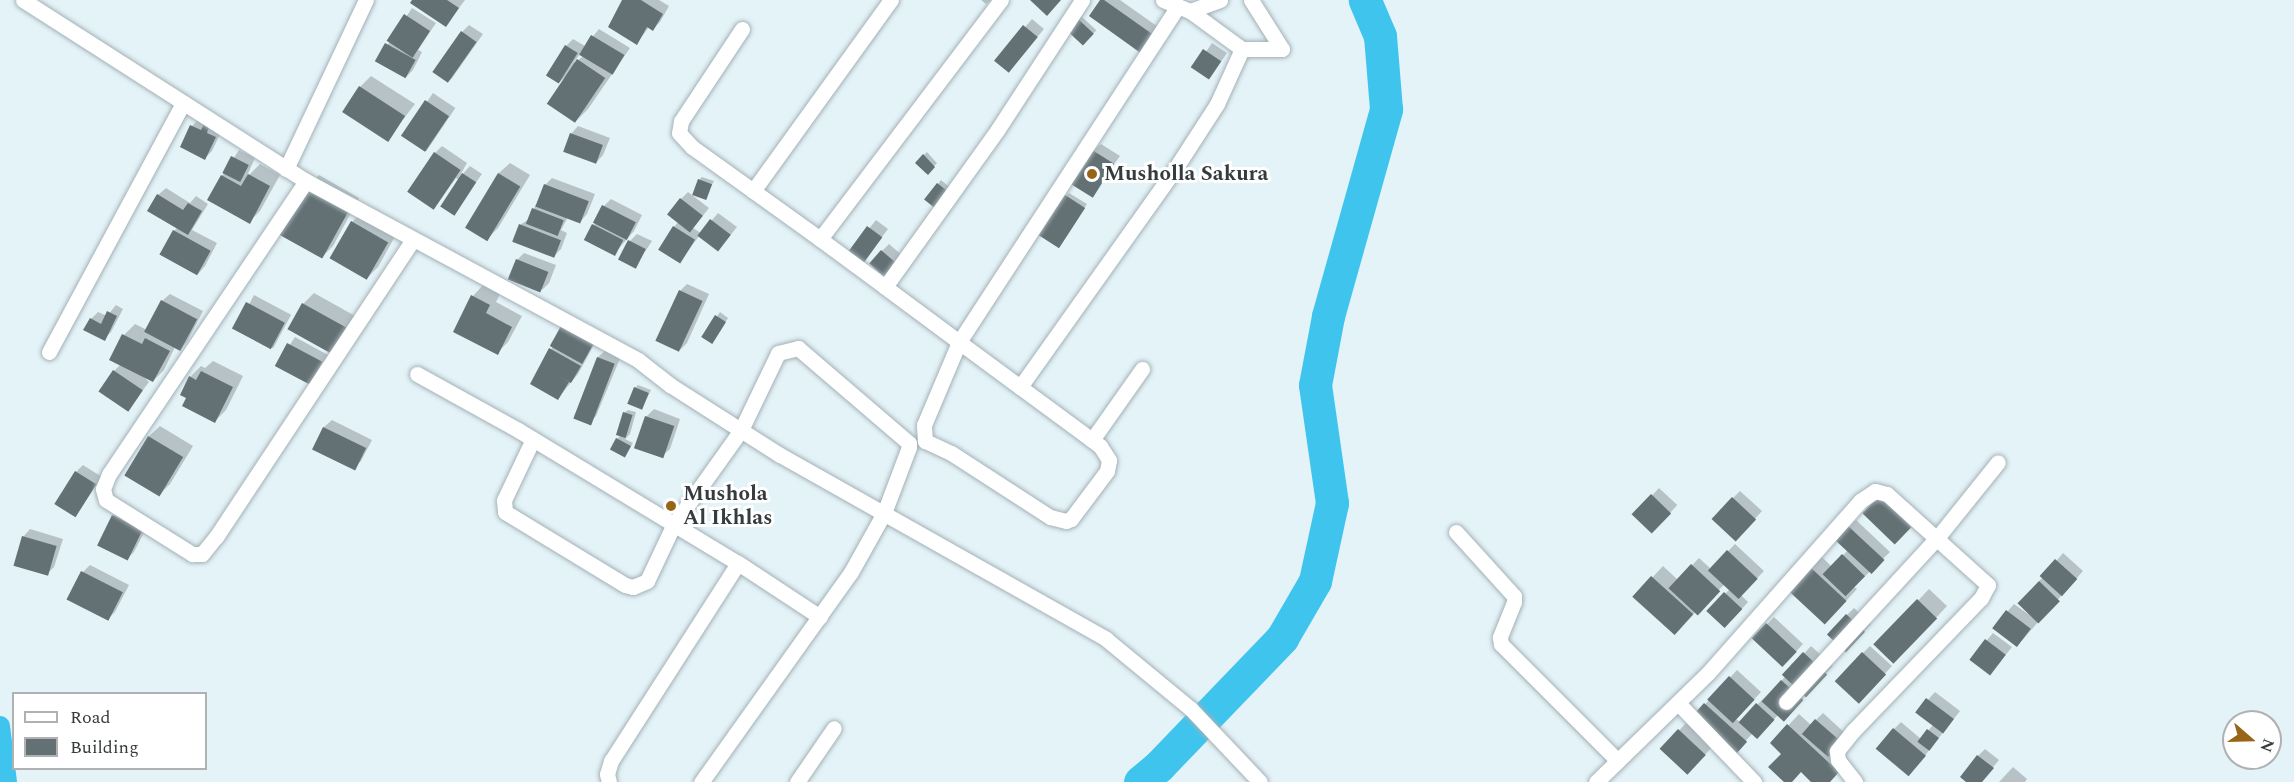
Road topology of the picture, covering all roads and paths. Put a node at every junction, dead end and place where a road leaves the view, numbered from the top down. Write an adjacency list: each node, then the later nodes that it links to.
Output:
1 (23, 0): 12 (street)
2 (366, 0): 13 (street)
3 (891, 0): 15 (street)
4 (1001, 0): 17 (street)
5 (1082, 0): 18 (street)
6 (1163, 0): 9 (street)
7 (1220, 0): 9 (street)
8 (1251, 0): 11 (street)
9 (1184, 8): 11 (street); 19 (street)
10 (742, 29): 15 (street)
11 (1242, 49): 23 (street)
12 (183, 103): 13 (street); 20 (street)
13 (286, 169): 14 (street)
14 (306, 181): 16 (street); 16 (street)
15 (753, 191): 17 (street)
16 (412, 239): 24 (street)
17 (820, 239): 18 (street)
18 (885, 287): 19 (street)
19 (959, 342): 23 (street); 26 (street)
20 (49, 352)
21 (1142, 369): 26 (street)
22 (417, 374): 25 (street)
23 (1020, 387): 26 (street)
24 (741, 430): 28 (street); 28 (street); 29 (street)
25 (533, 439): 29 (street); 29 (street)
26 (1092, 440)
27 (1998, 462): 31 (street)
28 (884, 513): 33 (street); 41 (street)
29 (674, 525): 32 (street)
30 (1455, 532): 37 (street)
31 (1937, 538): 34 (street); 35 (street); 44 (street)
32 (738, 563): 33 (street); 38 (street)
33 (820, 616): 39 (street)
34 (1786, 702)
35 (1678, 703): 37 (street); 43 (street)
36 (834, 728): 40 (street)
37 (1618, 761): 42 (street)
38 (609, 782)
39 (701, 782)
40 (797, 782)
41 (1260, 782)
42 (1596, 782)
43 (1754, 782)
44 (1855, 782)

